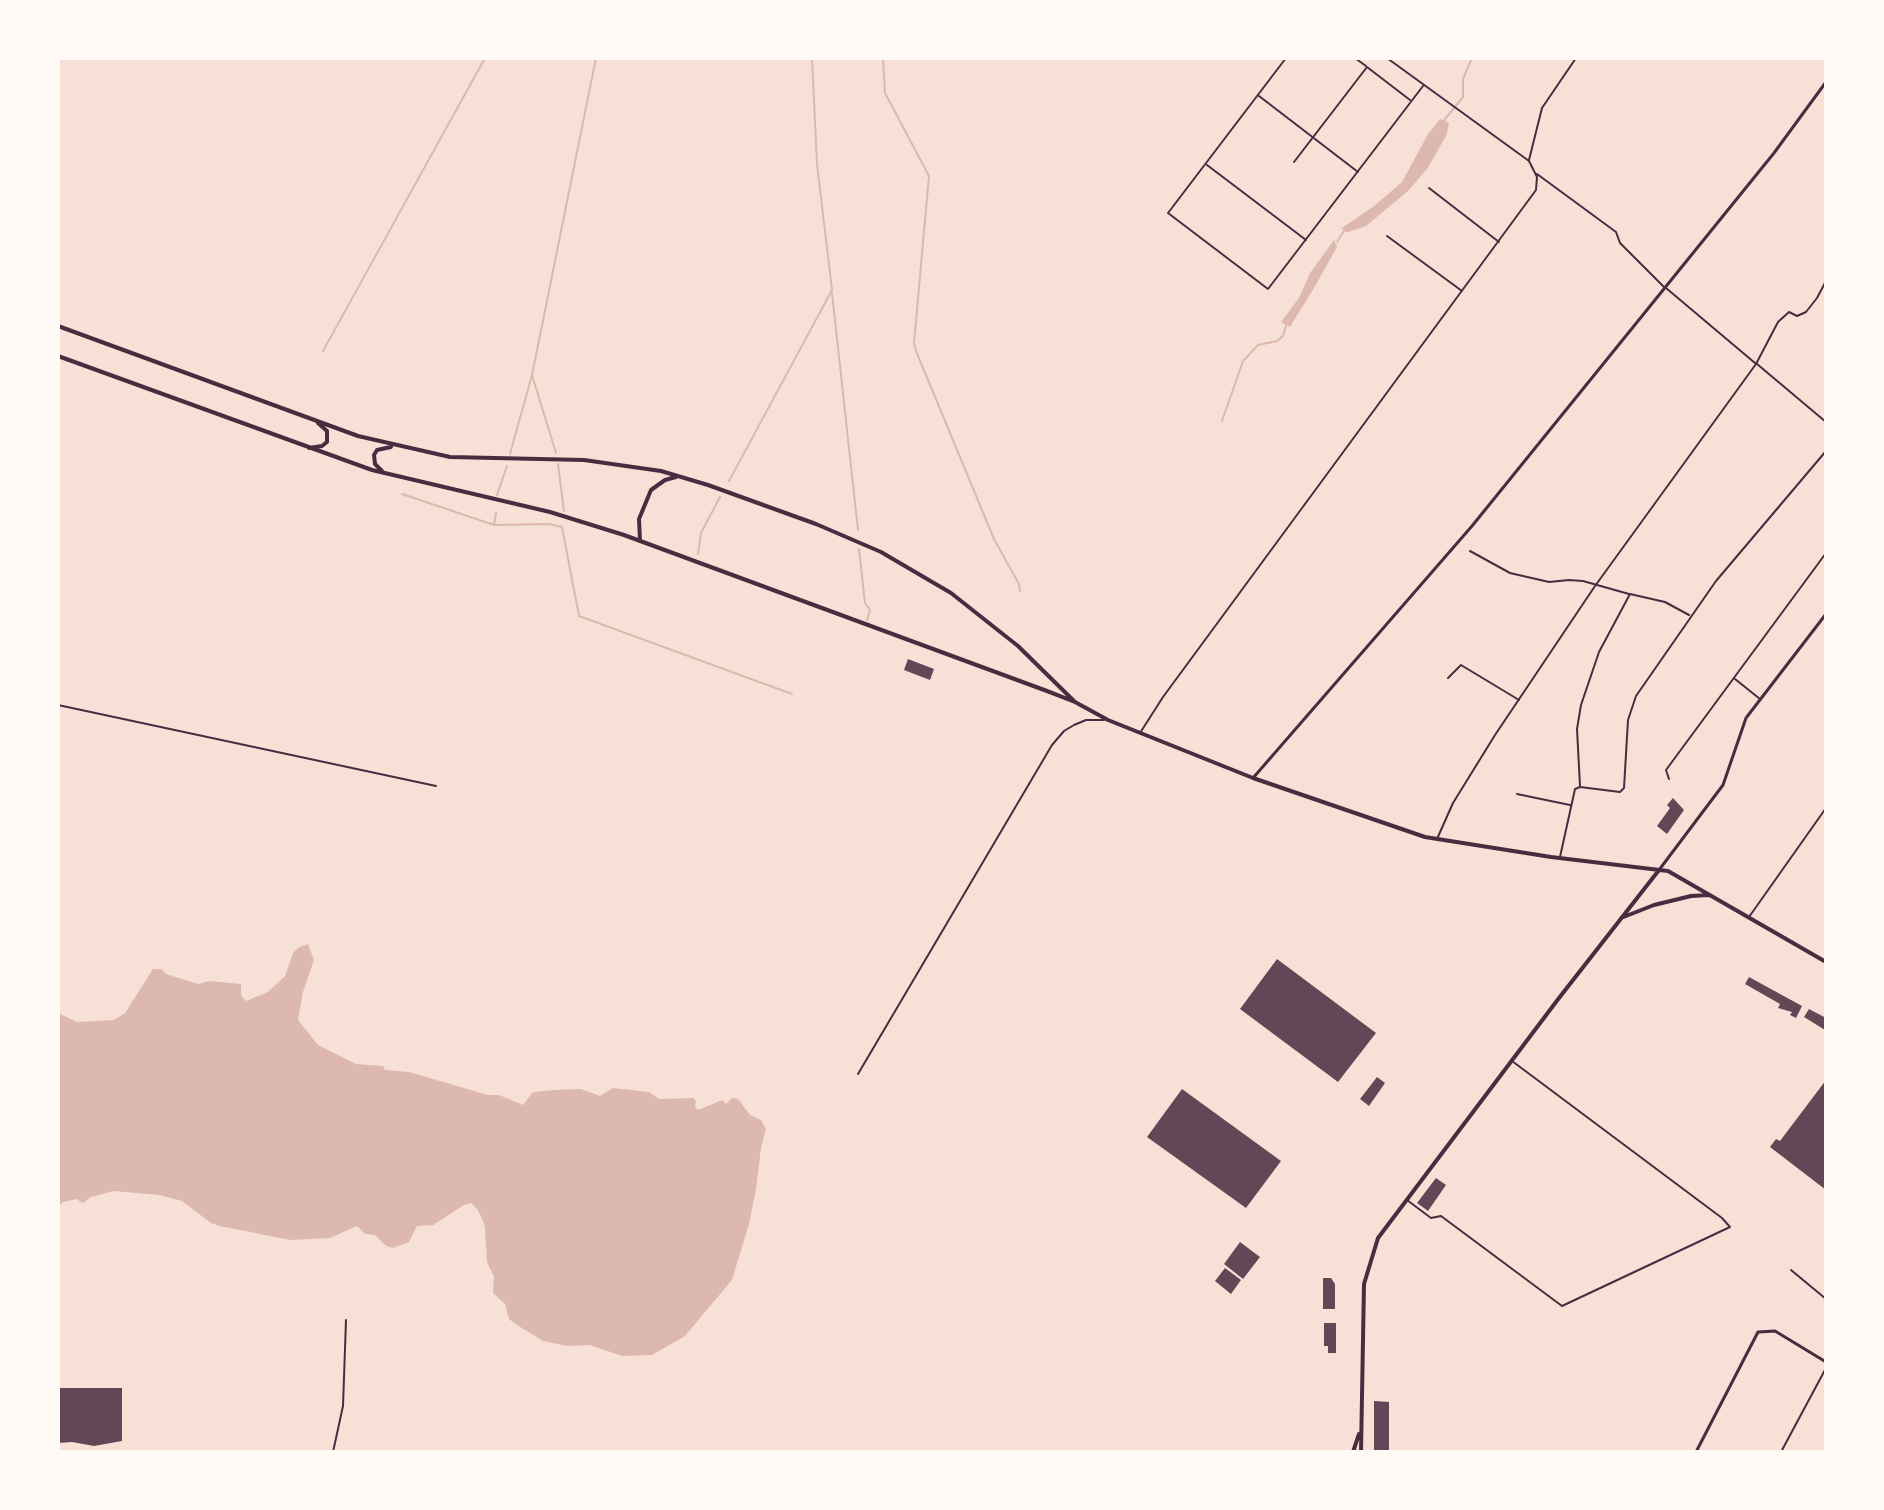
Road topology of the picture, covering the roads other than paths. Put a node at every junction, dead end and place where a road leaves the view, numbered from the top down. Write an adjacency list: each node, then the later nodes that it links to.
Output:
1 (1286, 58): 8 (street)
2 (1355, 58): 5 (street)
3 (1387, 58): 7 (street)
4 (1576, 58): 11 (street)
5 (1367, 67): 9 (street); 10 (street)
6 (1826, 82): 21 (street)
7 (1423, 85): 9 (street); 11 (street)
8 (1258, 96): 10 (street); 13 (street)
9 (1412, 101): 14 (street)
10 (1313, 138): 12 (street); 14 (street)
11 (1529, 161): 15 (street)
12 (1294, 162)
13 (1206, 164): 18 (street); 18 (street)
14 (1358, 172): 18 (street)
15 (1536, 173): 19 (street); 21 (street)
16 (1429, 188): 19 (street)
17 (1387, 236): 22 (street)
18 (1306, 240)
19 (1499, 242): 22 (street)
20 (1826, 281): 25 (street)
21 (1666, 288): 25 (street); 48 (street)
22 (1463, 292): 47 (street)
23 (58, 326): 26 (main road)
24 (58, 356): 29 (main road)
25 (1756, 364): 27 (street); 36 (street)
26 (316, 421): 28 (main road); 29 (main road)
27 (1826, 422)
28 (397, 446): 31 (main road); 32 (main road)
29 (303, 447): 31 (main road)
30 (1826, 451): 39 (street)
31 (387, 474): 33 (main road)
32 (678, 477): 33 (main road); 44 (main road)
33 (640, 541): 44 (main road)
34 (1470, 551): 36 (street)
35 (1826, 553): 41 (street)
36 (1595, 586): 37 (street); 43 (street)
37 (1630, 594): 39 (street); 51 (street)
38 (1826, 614): 42 (street)
39 (1690, 616): 51 (street)
40 (1448, 678): 43 (street)
41 (1734, 678): 42 (street); 49 (street)
42 (1760, 699): 57 (street)
43 (1519, 700): 55 (street)
44 (1075, 702): 46 (main road)
45 (58, 705): 50 (street)
46 (1108, 720): 47 (main road); 63 (street)
47 (1140, 733): 48 (main road)
48 (1253, 778): 55 (main road)
49 (1669, 779)
50 (436, 786)
51 (1580, 787): 53 (street)
52 (1517, 794): 53 (street)
53 (1570, 805): 56 (street)
54 (1826, 808): 59 (street)
55 (1437, 840): 56 (main road)
56 (1559, 859): 57 (main road)
57 (1659, 870): 58 (main road); 60 (main road)
58 (1711, 895): 59 (main road); 60 (main road)
59 (1748, 918): 61 (main road)
60 (1619, 919): 62 (main road)
61 (1826, 962)
62 (1511, 1061): 64 (main road); 64 (street)
63 (858, 1074)
64 (1406, 1199): 70 (main road)
65 (1791, 1270): 66 (street)
66 (1826, 1299)
67 (346, 1320): 71 (street)
68 (1826, 1362): 74 (street)
69 (1826, 1368): 75 (street)
70 (1360, 1428): 72 (main road); 73 (main road)
71 (333, 1452)
72 (1353, 1452)
73 (1361, 1452)
74 (1696, 1452)
75 (1781, 1452)

